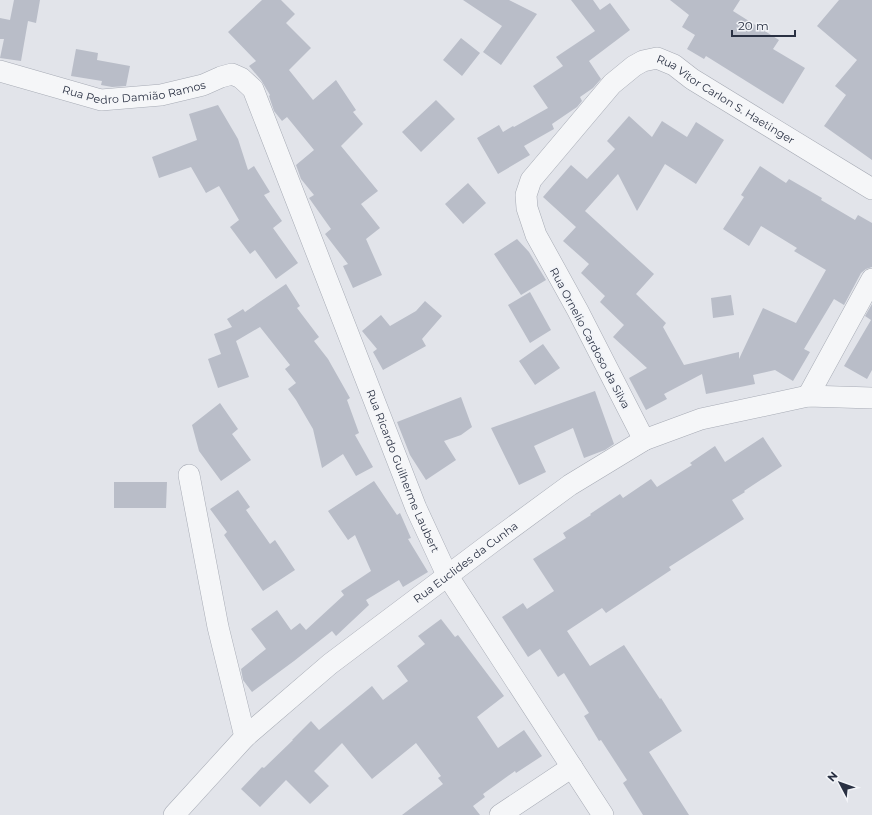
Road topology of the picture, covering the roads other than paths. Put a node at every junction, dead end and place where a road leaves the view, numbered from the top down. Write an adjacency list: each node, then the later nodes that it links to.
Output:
1 (0, 71): 2 (street, Rua Pedro Damião Ramos)
2 (257, 100): 10 (street, Rua Ricardo Guilherme Laubert)
3 (872, 189): 4 (street, Rua Vitor Carlon S. Haetinger)
4 (536, 236): 8 (street, Rua Ornelio Cardoso da Silva)
5 (872, 279): 6 (street)
6 (808, 396): 7 (street, Rua Euclides da Cunha); 8 (street, Rua Euclides da Cunha)
7 (872, 398)
8 (644, 440): 10 (street, Rua Euclides da Cunha)
9 (189, 475): 11 (street)
10 (447, 575): 11 (street, Rua Euclides da Cunha); 12 (street, Rua Ricardo Guilherme Laubert)
11 (245, 737): 13 (street, Rua Euclides da Cunha)
12 (572, 767): 14 (street); 15 (street, Rua Ricardo Guilherme Laubert)
13 (174, 815)
14 (500, 815)
15 (603, 815)

